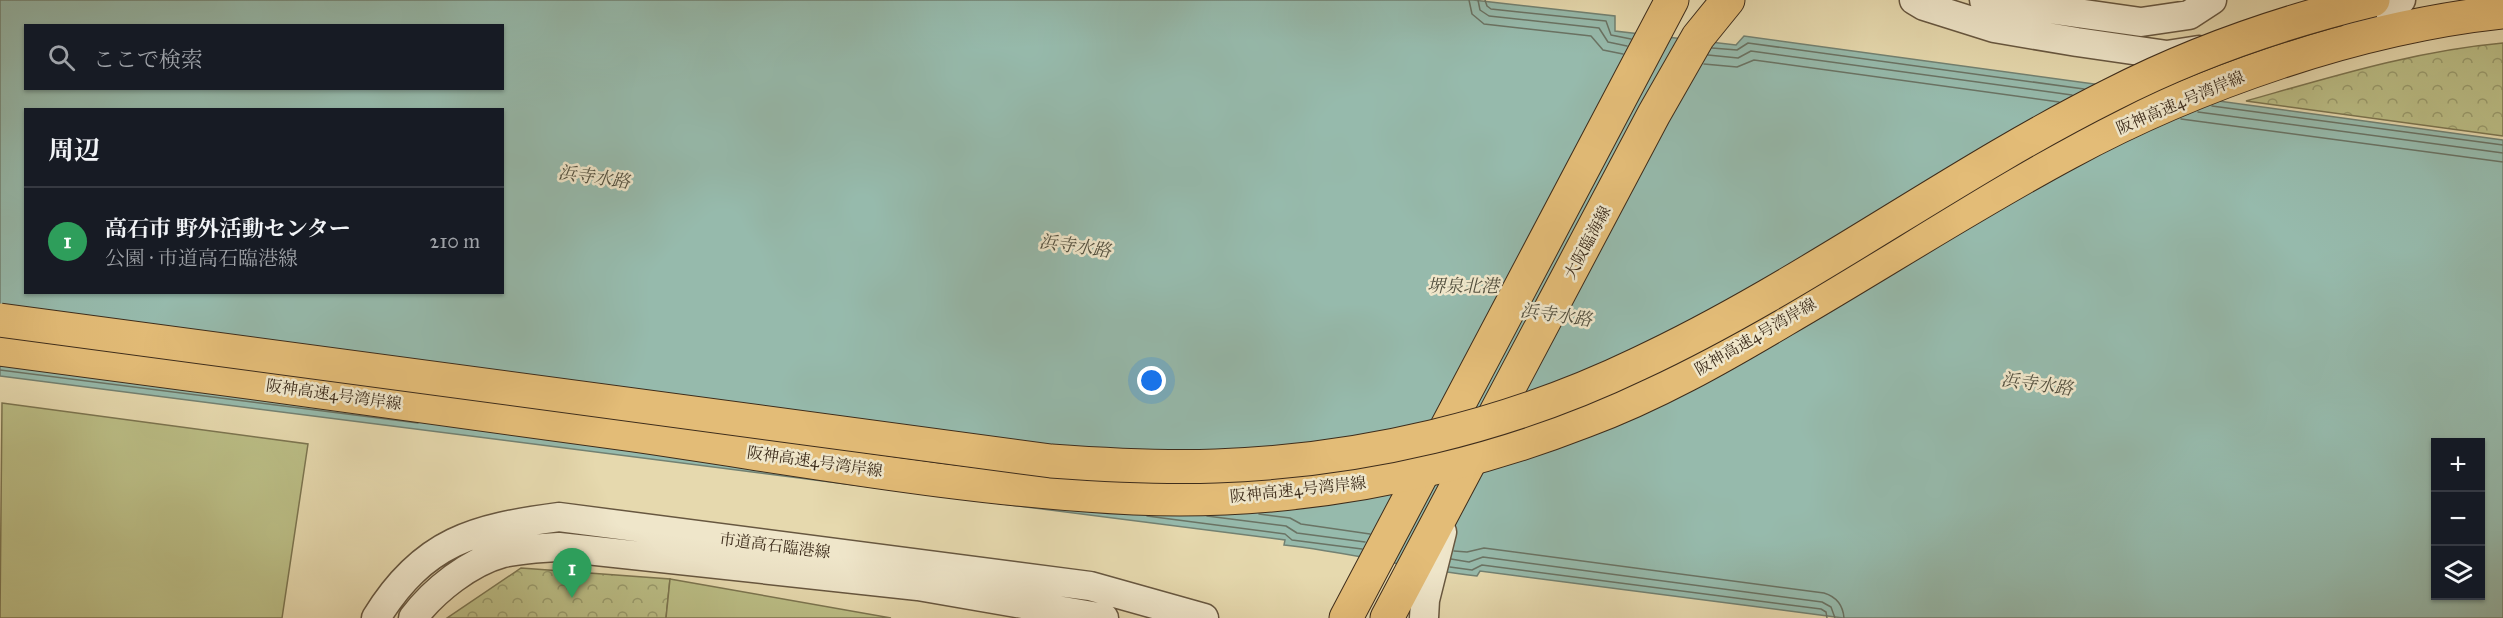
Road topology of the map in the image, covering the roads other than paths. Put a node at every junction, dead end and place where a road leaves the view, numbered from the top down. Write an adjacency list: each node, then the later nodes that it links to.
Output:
1 (1672, 0): 9 (main road)
2 (1728, 0): 14 (main road, 大阪臨海線)
3 (1914, 0): 7 (street)
4 (1984, 0): 5 (street)
5 (2212, 0)
6 (2373, 0): 12 (main road, 阪神高速4号湾岸線, bridge)
7 (2401, 0)
8 (2503, 12): 11 (main road, 阪神高速4号湾岸線)
9 (1652, 20): 19 (main road)
10 (2503, 26): 11 (main road)
11 (2229, 80): 13 (main road, 阪神高速4号湾岸線)
12 (0, 320)
13 (0, 349)
14 (1431, 546): 20 (main road, 大阪臨海線); 21 (street)
15 (376, 618): 18 (street, 市道高石臨港線)
16 (413, 618): 17 (street, 市道高石臨港線)
17 (1104, 618)
18 (1204, 618)
19 (1346, 618)
20 (1387, 618)
21 (1424, 618)

